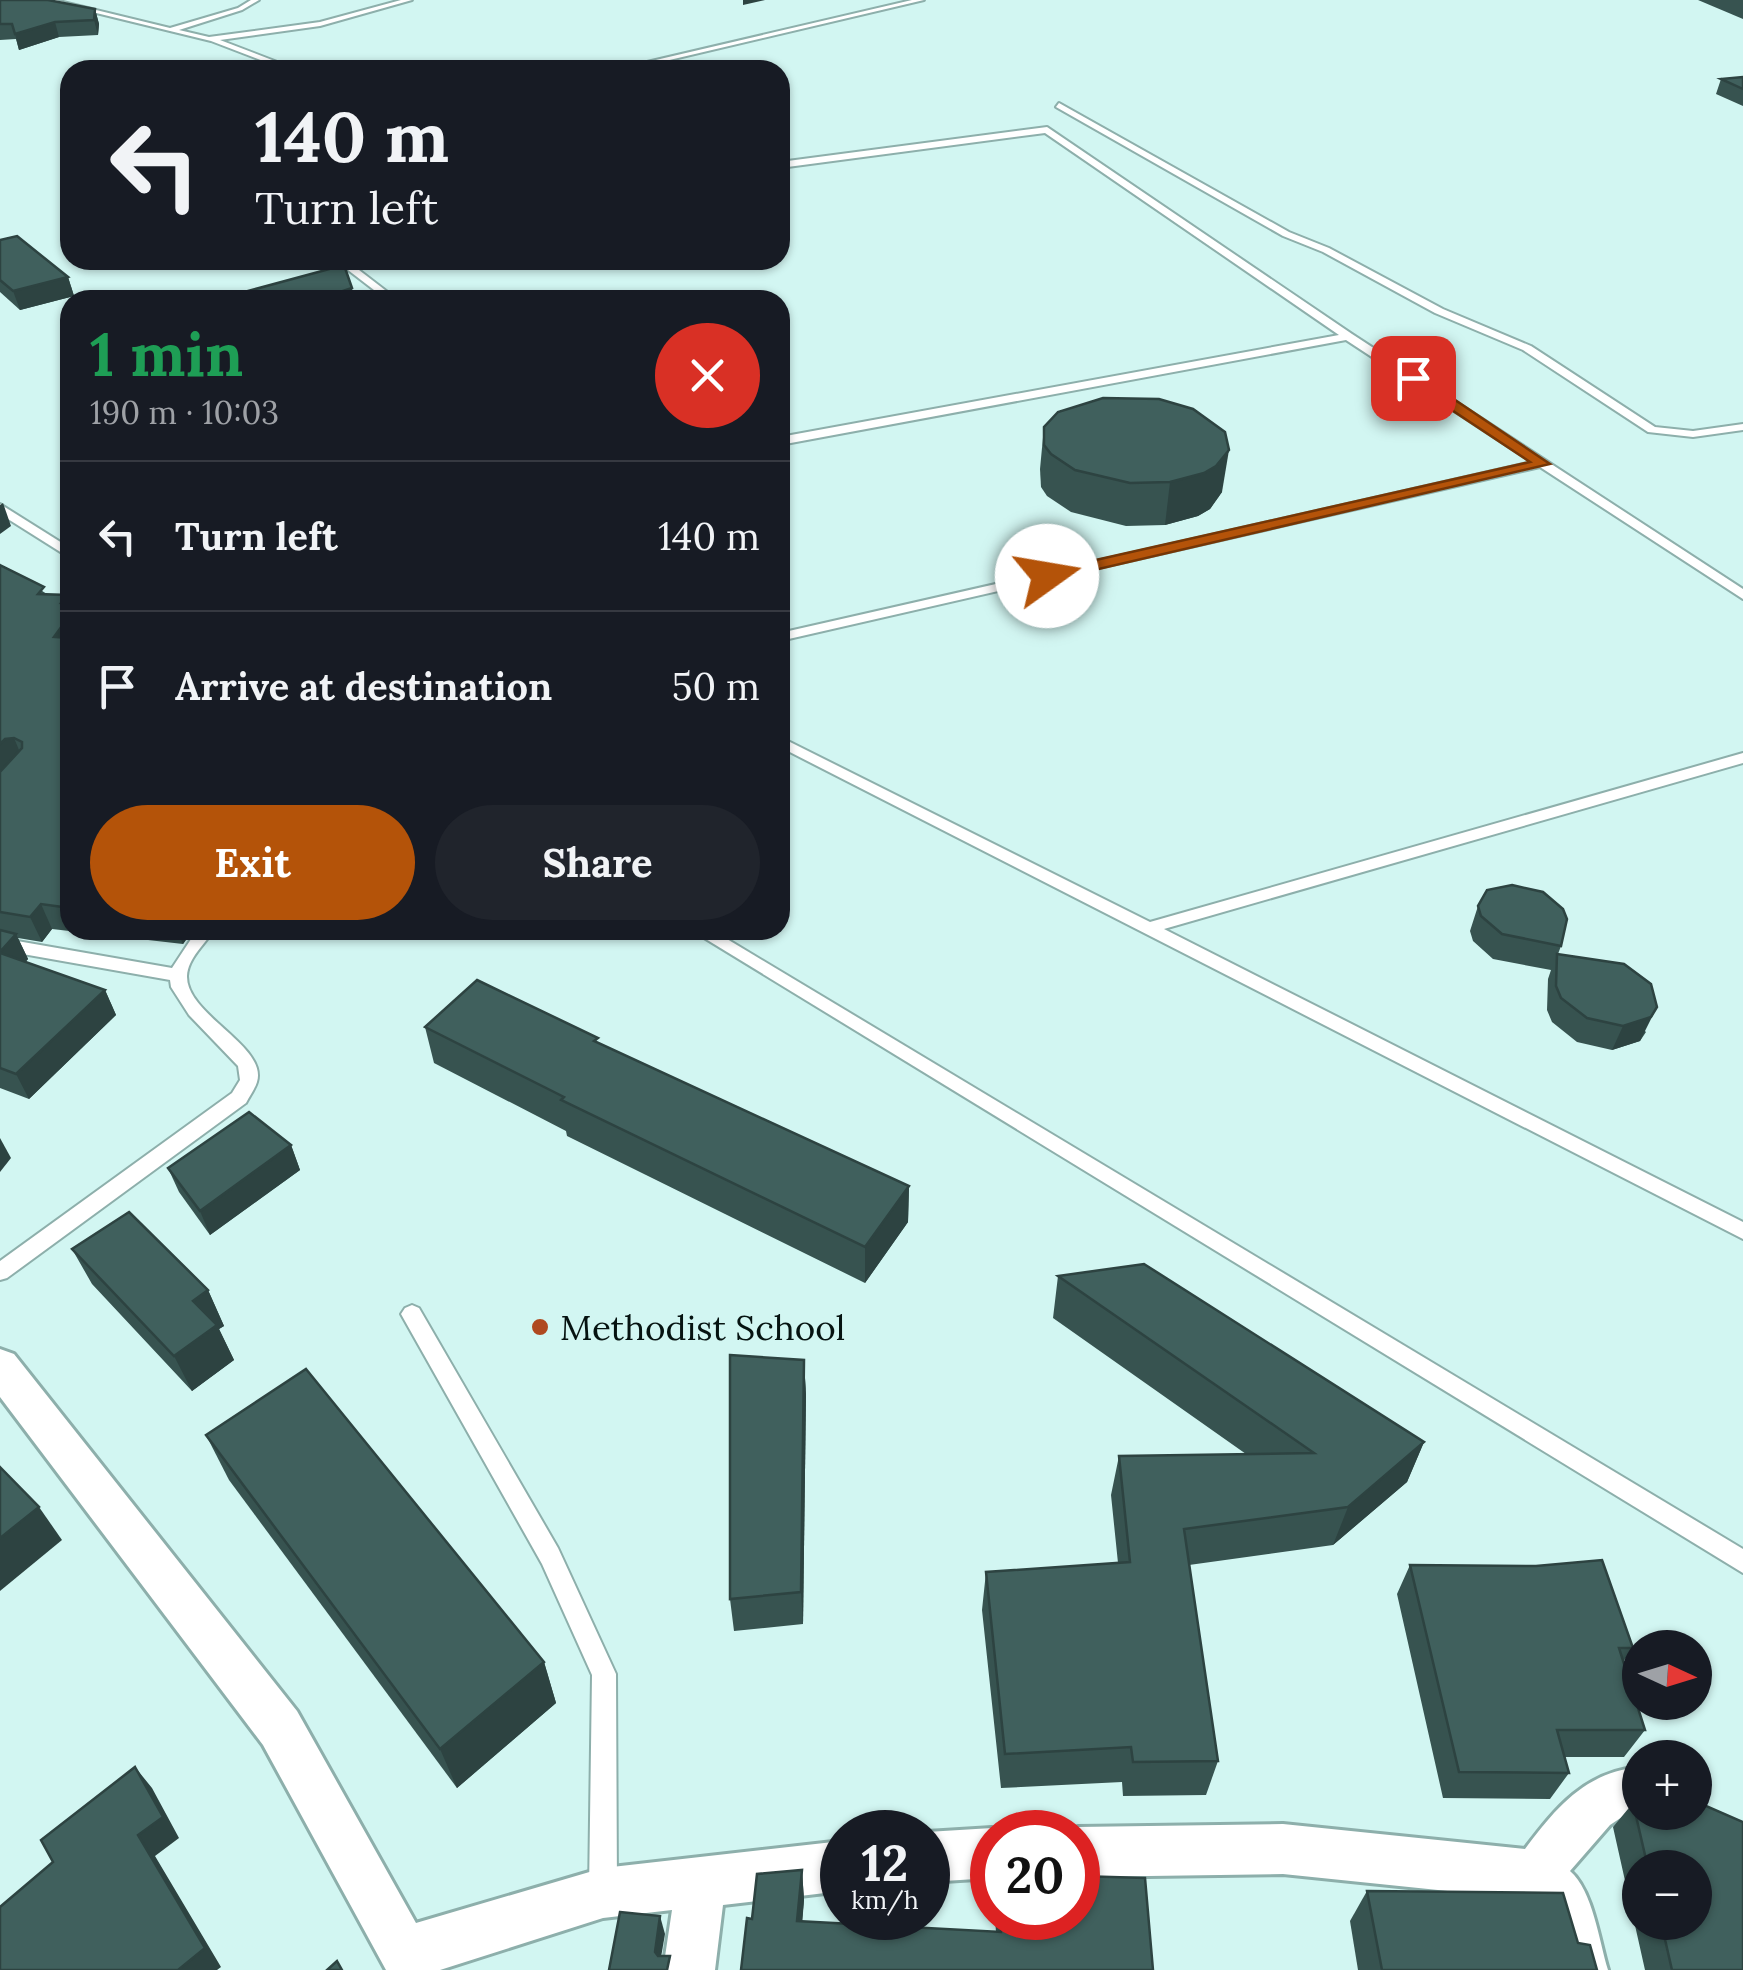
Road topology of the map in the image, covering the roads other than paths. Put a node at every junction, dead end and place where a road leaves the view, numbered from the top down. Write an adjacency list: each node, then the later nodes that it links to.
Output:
1 (46, 0): 5 (lane)
2 (256, 0): 5 (lane)
3 (409, 0): 6 (lane)
4 (921, 0): 8 (lane)
5 (167, 31): 6 (lane)
6 (209, 38): 7 (lane)
7 (267, 60)
8 (660, 60)
9 (1059, 105): 14 (lane)
10 (790, 164): 13 (lane)
11 (353, 270): 12 (lane)
12 (380, 290)
13 (1348, 336): 15 (lane); 16 (lane)
14 (1743, 427)
15 (790, 439)
16 (1543, 464): 19 (lane); 20 (lane)
17 (0, 508): 18 (lane)
18 (60, 547)
19 (1743, 595)
20 (790, 635)
21 (790, 746): 23 (lane)
22 (1743, 758): 23 (lane)
23 (1150, 928): 28 (lane)
24 (198, 940): 27 (lane)
25 (716, 940): 32 (lane)
26 (0, 944): 27 (lane)
27 (178, 975): 29 (lane)
28 (1743, 1230)
29 (0, 1272)
30 (412, 1314): 38 (lane)
31 (0, 1366): 39 (street)
32 (1743, 1562)
33 (1622, 1791): 36 (street)
34 (1100, 1852): 36 (street)
35 (820, 1868): 37 (street)
36 (1536, 1875): 41 (street)
37 (700, 1882): 38 (street); 40 (street)
38 (603, 1893): 39 (street)
39 (409, 1961)
40 (690, 1970)
41 (1582, 1970)

